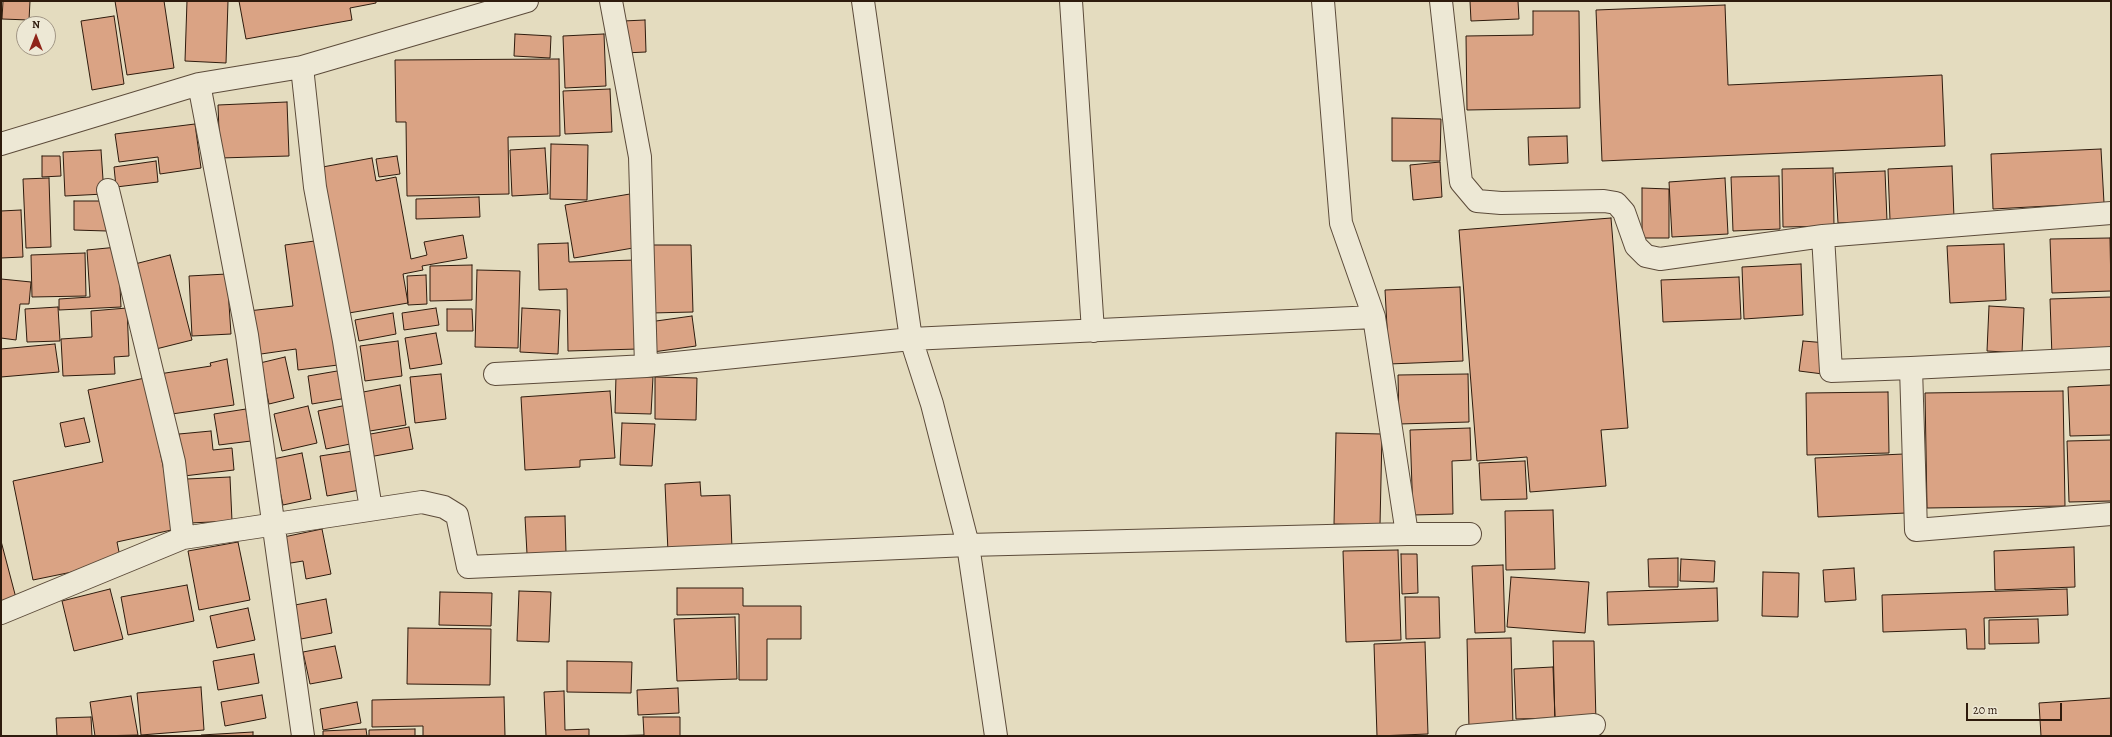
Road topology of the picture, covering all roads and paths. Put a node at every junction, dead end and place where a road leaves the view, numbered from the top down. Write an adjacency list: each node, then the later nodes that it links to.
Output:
1 (527, 1): 7 (street)
2 (611, 1): 17 (street)
3 (863, 1): 15 (street)
4 (1071, 1): 14 (street)
5 (1323, 1): 13 (street)
6 (1441, 1): 12 (street)
7 (302, 67): 8 (street); 20 (street)
8 (199, 84): 9 (street); 22 (street)
9 (1, 144)
10 (108, 190): 25 (street)
11 (2111, 213): 12 (street)
12 (1823, 236): 18 (street)
13 (1374, 317): 14 (street); 23 (street)
14 (1093, 331): 15 (street)
15 (910, 339): 17 (street); 26 (street)
16 (2111, 358): 18 (street)
17 (646, 366): 19 (street)
18 (1911, 368): 21 (street)
19 (495, 374)
20 (371, 509): 22 (street); 26 (street)
21 (2111, 514)
22 (273, 524): 25 (street); 29 (street)
23 (1407, 534): 24 (street); 26 (street)
24 (1470, 534)
25 (183, 538): 27 (street)
26 (968, 545): 30 (street)
27 (1, 612)
28 (1594, 725): 31 (street)
29 (303, 736)
30 (996, 736)
31 (1467, 736)

